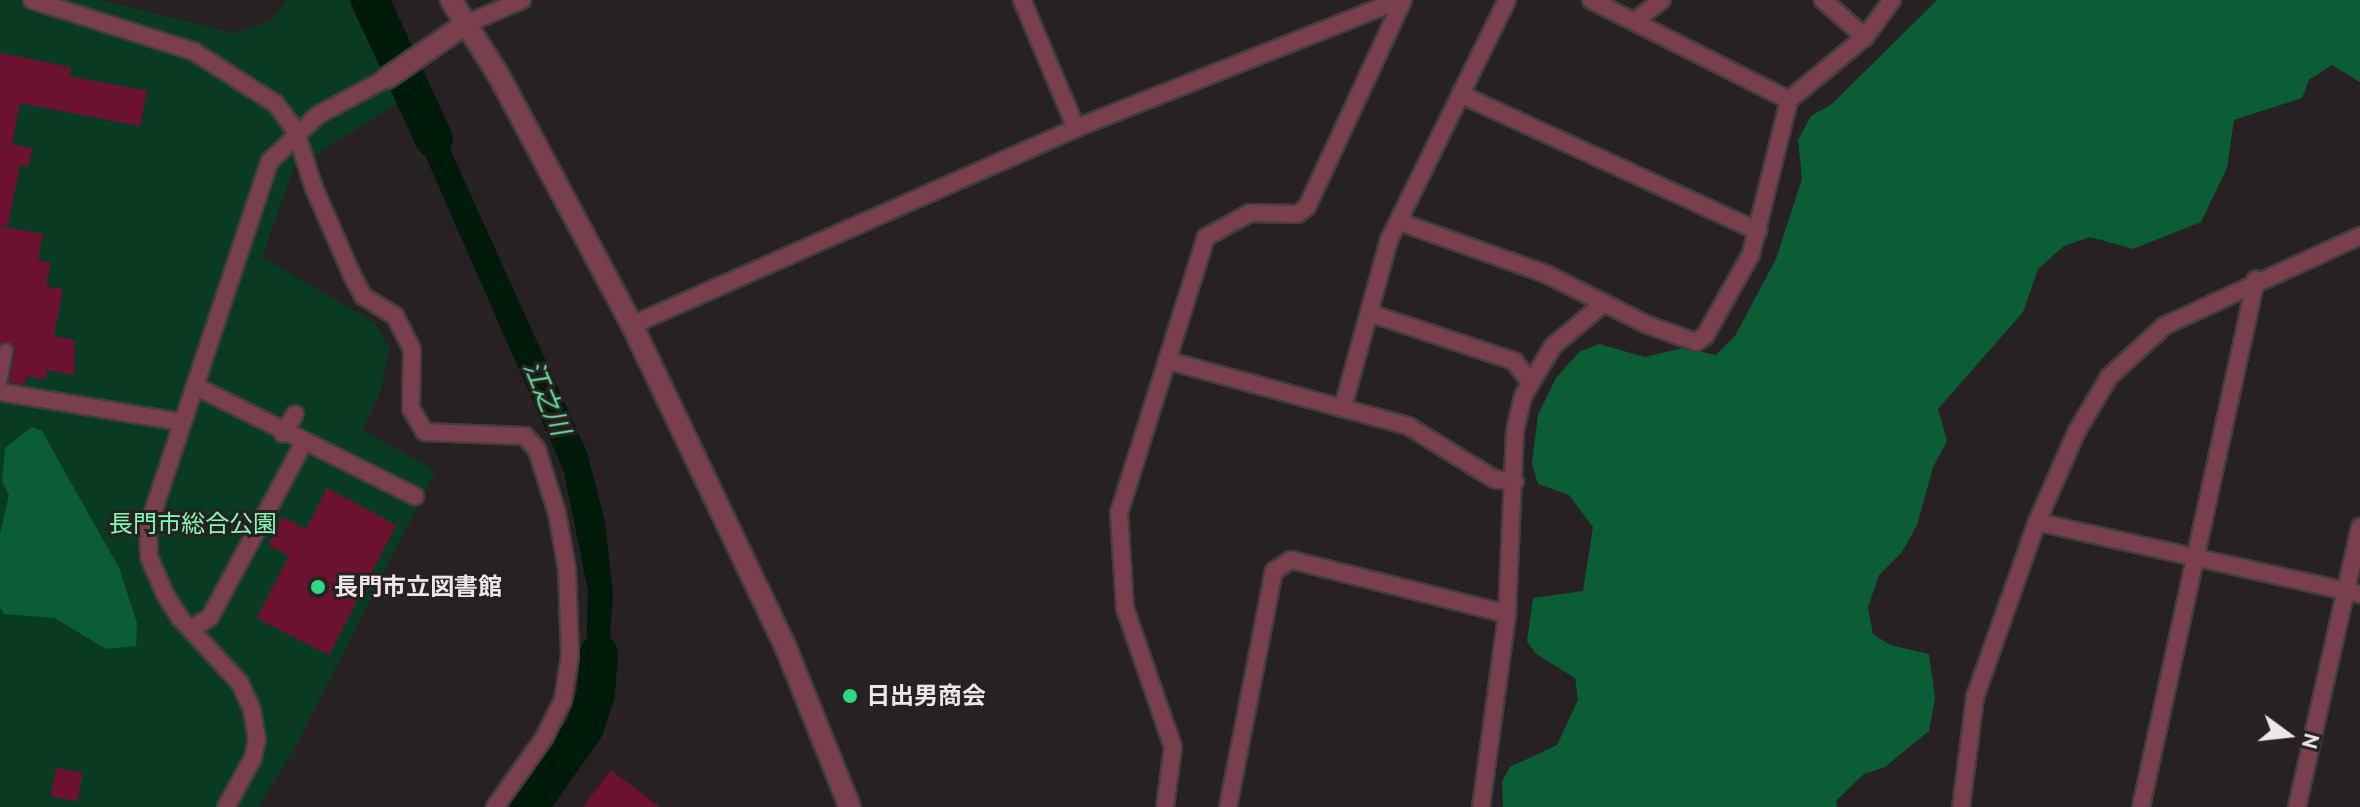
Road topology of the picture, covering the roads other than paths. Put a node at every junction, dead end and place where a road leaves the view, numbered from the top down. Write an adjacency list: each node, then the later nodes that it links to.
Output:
1 (32, 0): 18 (street)
2 (451, 0): 12 (street)
3 (522, 0): 12 (street)
4 (1022, 0): 17 (street)
5 (1402, 0): 17 (street); 27 (street)
6 (1507, 0): 15 (street)
7 (1591, 0): 11 (street)
8 (1662, 0): 11 (street)
9 (1823, 0): 13 (street)
10 (1892, 0): 13 (street)
11 (1635, 21): 16 (street)
12 (466, 24): 14 (street); 25 (street)
13 (1865, 37): 16 (street)
14 (387, 78): 18 (street)
15 (1460, 94): 19 (street); 20 (street)
16 (1789, 100): 20 (street)
17 (1076, 128): 25 (street)
18 (296, 132): 30 (street); 46 (street)
19 (1400, 222): 23 (street); 24 (street)
20 (1758, 231): 23 (street)
21 (2360, 236): 22 (street)
22 (2256, 279): 39 (street); 41 (street)
23 (1604, 303): 28 (street)
24 (1369, 313): 28 (street); 32 (street)
25 (632, 325): 47 (street)
26 (6, 351): 29 (street)
27 (1169, 361): 32 (street); 48 (street)
28 (1529, 380): 37 (street)
29 (0, 382)
30 (195, 386): 34 (street); 35 (street)
31 (0, 392): 34 (street)
32 (1343, 407): 37 (street)
33 (295, 414): 35 (street)
34 (181, 422): 44 (street)
35 (283, 434): 36 (street)
36 (303, 444): 38 (street); 44 (street)
37 (1515, 482): 43 (street)
38 (415, 496)
39 (2037, 522): 41 (street); 51 (street)
40 (2360, 527): 42 (street)
41 (2195, 560): 42 (street); 52 (street)
42 (2353, 593): 53 (street)
43 (1507, 614): 49 (street); 50 (street)
44 (191, 629): 45 (street)
45 (226, 807)
46 (495, 807)
47 (850, 807)
48 (1165, 807)
49 (1228, 807)
50 (1481, 807)
51 (1961, 807)
52 (2141, 807)
53 (2297, 807)

